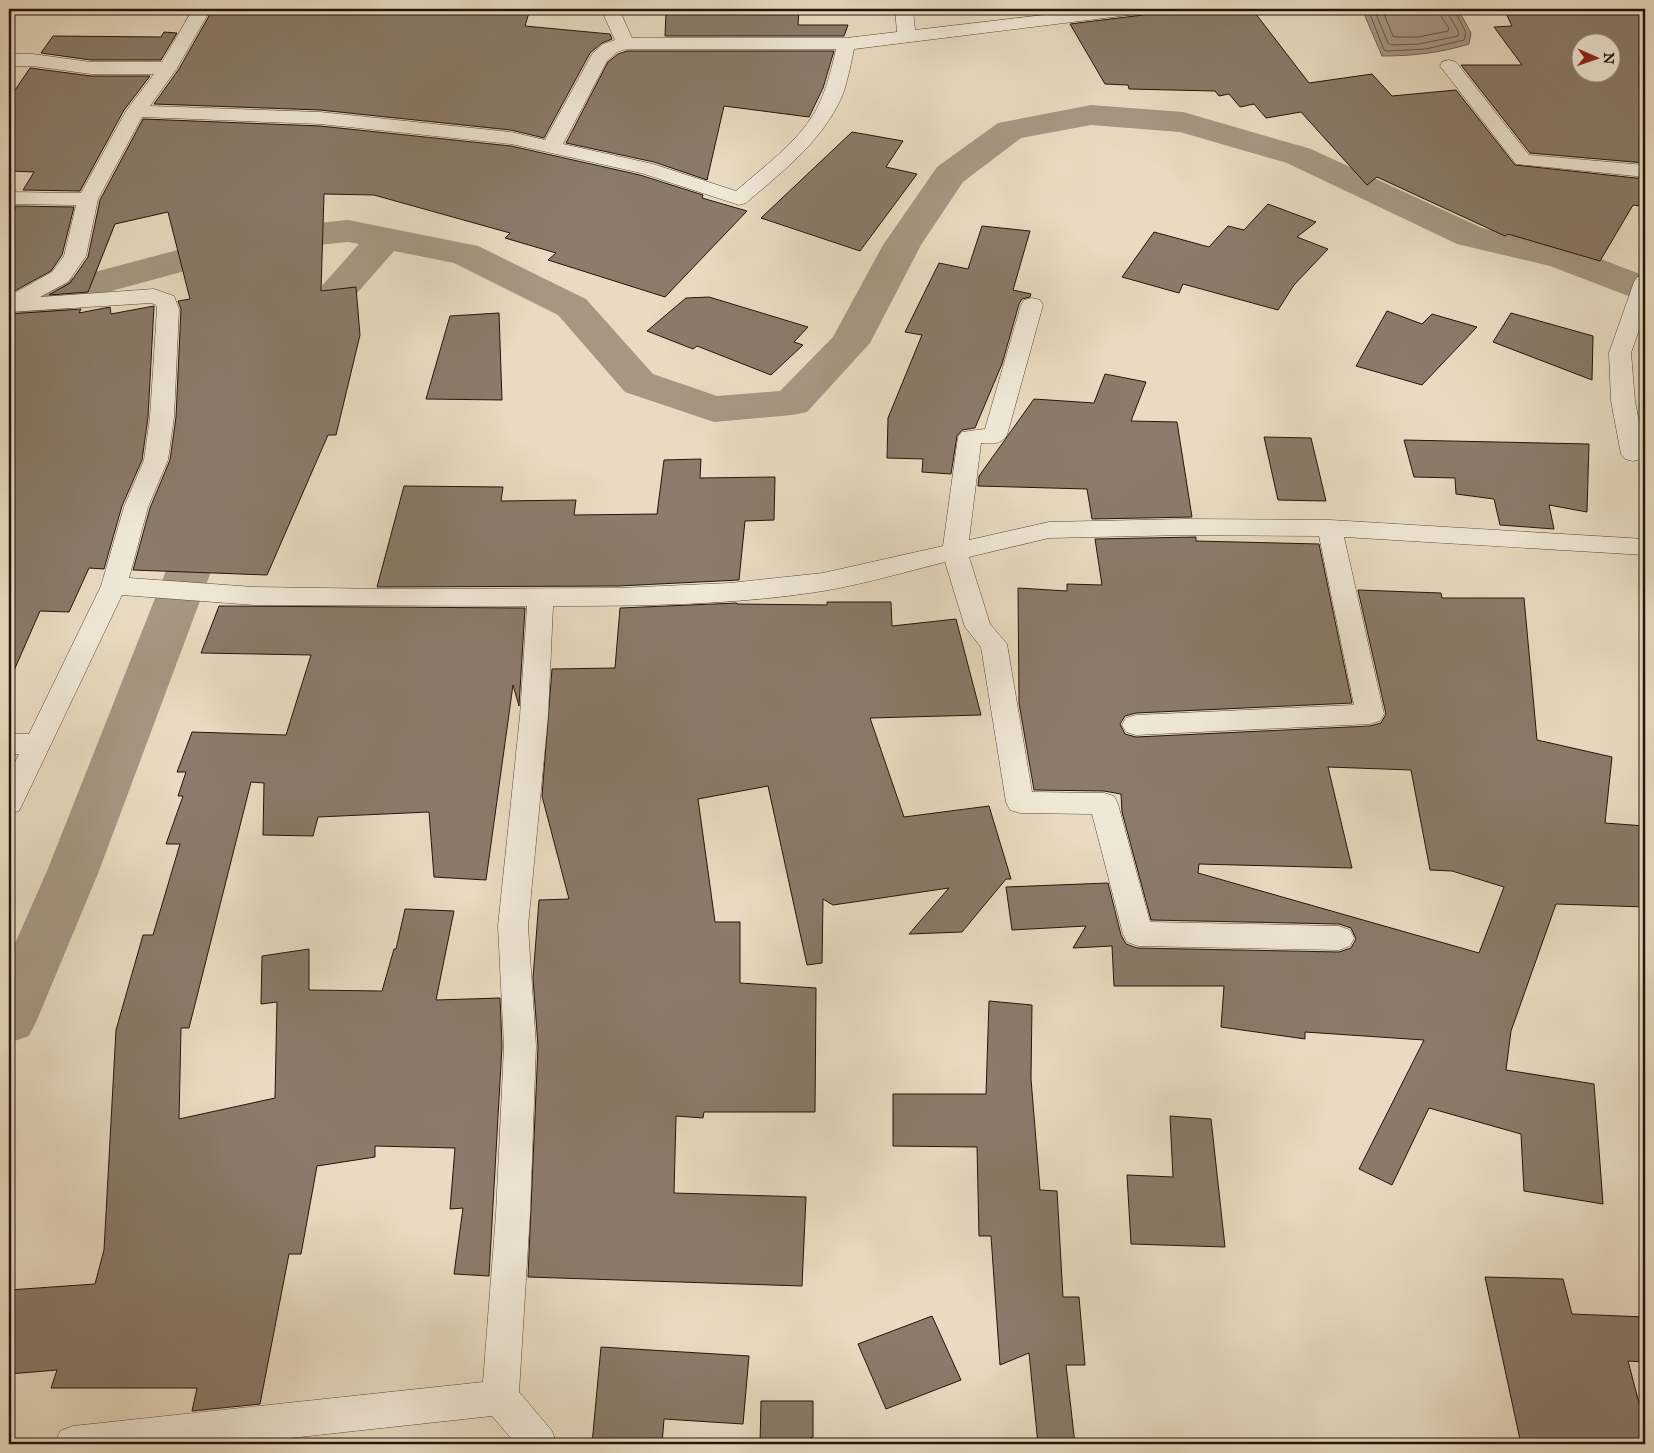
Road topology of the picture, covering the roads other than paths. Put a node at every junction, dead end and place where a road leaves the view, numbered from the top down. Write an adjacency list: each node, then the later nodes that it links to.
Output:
1 (202, 9): 10 (street)
2 (610, 9): 6 (street)
3 (904, 9): 5 (street)
4 (1138, 9): 5 (street)
5 (906, 36): 7 (street)
6 (625, 42): 7 (street); 12 (street)
7 (846, 44): 12 (street)
8 (9, 60): 10 (street)
9 (1449, 66): 13 (street)
10 (168, 68): 11 (street)
11 (136, 111): 12 (street); 15 (street)
12 (551, 147)
13 (1645, 171)
14 (9, 198): 15 (street)
15 (88, 199): 17 (street)
16 (1645, 282): 19 (street)
17 (9, 305): 23 (street)
18 (1032, 305): 22 (street)
19 (1633, 454)
20 (1330, 528): 21 (street); 22 (street); 25 (street)
21 (1645, 547)
22 (955, 552): 24 (street); 29 (street)
23 (114, 586): 24 (street); 27 (street)
24 (541, 596): 30 (street)
25 (1136, 725)
26 (9, 744): 27 (street)
27 (39, 744): 28 (street)
28 (9, 803)
29 (1339, 938)
30 (500, 1398): 31 (street); 32 (street)
31 (73, 1444)
32 (539, 1444)

